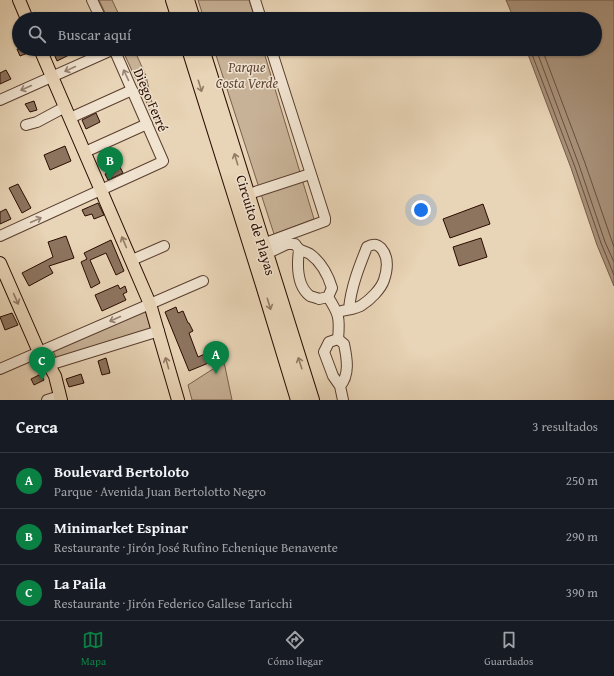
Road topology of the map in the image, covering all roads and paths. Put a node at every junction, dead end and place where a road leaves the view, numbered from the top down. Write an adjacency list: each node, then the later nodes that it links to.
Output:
1 (19, 0): 6 (main road)
2 (92, 0): 7 (street)
3 (173, 0): 8 (highway)
4 (187, 0): 9 (highway)
5 (255, 0): 10 (street)
6 (24, 12)
7 (98, 12)
8 (177, 12)
9 (191, 12)
10 (259, 12)
11 (43, 56): 17 (main road)
12 (98, 56): 17 (street, one-way to 17)
13 (117, 56): 18 (street, Diego Ferré, one-way to 13)
14 (191, 56): 47 (highway, Circuito de Playas, one-way to 47)
15 (204, 56): 29 (highway, Circuito de Playas, one-way to 15)
16 (273, 56): 24 (street)
17 (52, 77): 19 (street, one-way to 19); 20 (main road)
18 (132, 90): 20 (street); 21 (street, Diego Ferré)
19 (0, 100)
20 (67, 112): 22 (street); 23 (main road)
21 (147, 124): 23 (street); 25 (street, Diego Ferré)
22 (26, 125)
23 (85, 152): 25 (main road)
24 (310, 174): 26 (street); 29 (street)
25 (102, 191): 27 (street, one-way to 25); 31 (main road, one-way to 25)
26 (255, 192)
27 (0, 236)
28 (164, 246): 31 (street)
29 (264, 249): 30 (street); 48 (highway, Circuito de Playas, one-way to 29)
30 (299, 250): 34 (street); 34 (street)
31 (132, 260): 35 (main road)
32 (0, 263): 40 (main road, one-way to 40)
33 (203, 281): 35 (street)
34 (328, 297): 37 (street)
35 (150, 304): 38 (main road); 40 (street, one-way to 40)
36 (349, 309): 36 (street); 37 (street)
37 (338, 312): 39 (street)
38 (158, 331): 41 (street); 46 (main road, one-way to 38)
39 (338, 339): 43 (street); 43 (street)
40 (39, 352): 41 (main road); 42 (street)
41 (49, 365): 44 (main road)
42 (0, 369)
43 (340, 386): 49 (street)
44 (61, 398): 45 (street)
45 (47, 400)
46 (178, 400)
47 (298, 400)
48 (312, 400)
49 (343, 400)

